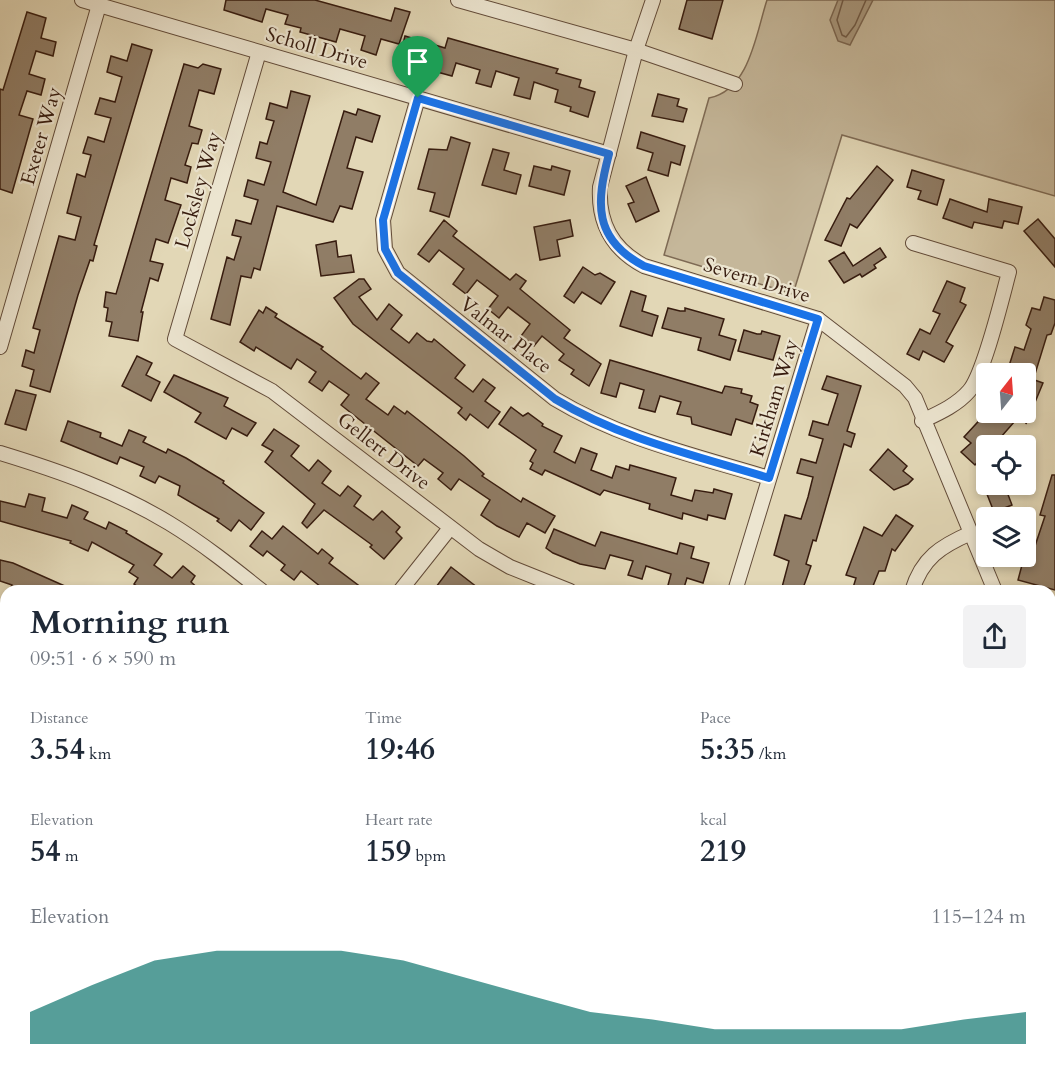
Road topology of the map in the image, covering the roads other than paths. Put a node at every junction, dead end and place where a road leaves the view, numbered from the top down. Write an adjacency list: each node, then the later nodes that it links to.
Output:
1 (82, 0): 4 (street, Scholl Drive)
2 (653, 0): 5 (street, Severn Drive)
3 (466, 1): 5 (street)
4 (99, 5): 6 (street, Scholl Drive); 13 (street, Exeter Way)
5 (636, 50): 7 (street); 9 (street, Severn Drive)
6 (259, 52): 8 (street, Scholl Drive); 12 (street, Locksley Way)
7 (735, 84)
8 (418, 98): 9 (street, Scholl Drive); 16 (street, Valmar Place)
9 (609, 154): 11 (street, Severn Drive)
10 (913, 243): 14 (street)
11 (818, 319): 14 (street, Severn Drive); 16 (street, Kirkham Way)
12 (175, 339): 17 (street, Gellert Drive)
13 (0, 347)
14 (922, 421): 18 (street, Severn Drive)
15 (0, 453): 19 (street)
16 (769, 478): 22 (street, Kirkham Way)
17 (450, 528): 20 (street); 21 (street, Gellert Drive)
18 (971, 533): 23 (street); 24 (street, Severn Drive)
19 (254, 585)
20 (405, 585)
21 (555, 585)
22 (737, 585)
23 (914, 585)
24 (993, 585)

